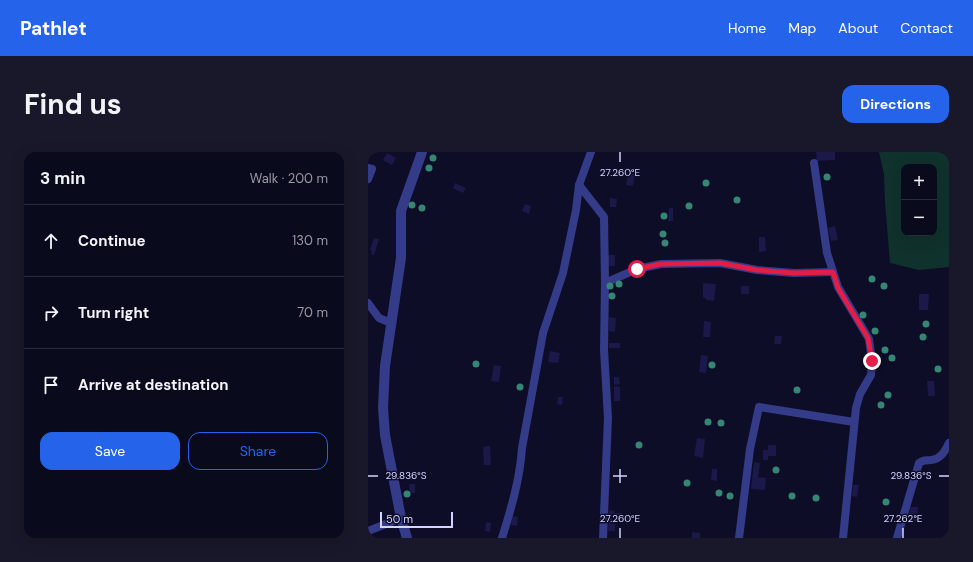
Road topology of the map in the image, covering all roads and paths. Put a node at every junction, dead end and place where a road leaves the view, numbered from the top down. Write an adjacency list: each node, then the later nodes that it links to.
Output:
1 (422, 152): 10 (street)
2 (591, 152): 6 (street)
3 (814, 163): 7 (street)
4 (368, 168): 5 (street)
5 (368, 179)
6 (579, 185): 8 (street); 16 (street)
7 (833, 272): 8 (street); 11 (street)
8 (605, 283): 17 (street)
9 (368, 303): 10 (street)
10 (391, 323): 13 (street)
11 (854, 422): 18 (street); 19 (street)
12 (949, 443): 20 (street)
13 (401, 518): 14 (street); 15 (street)
14 (368, 531)
15 (407, 538)
16 (502, 538)
17 (603, 538)
18 (739, 538)
19 (843, 538)
20 (897, 538)

